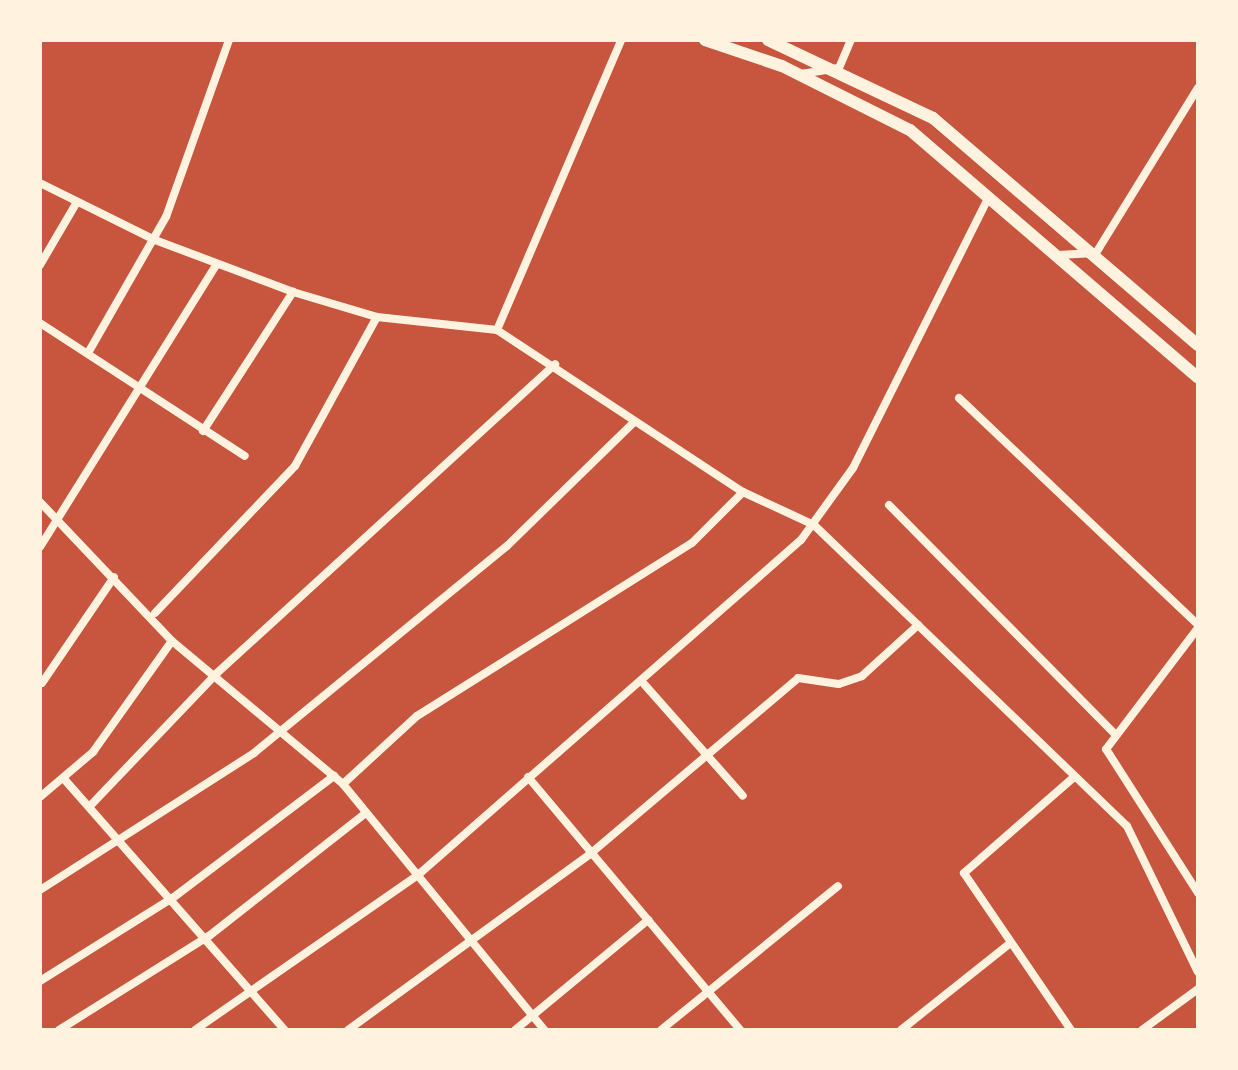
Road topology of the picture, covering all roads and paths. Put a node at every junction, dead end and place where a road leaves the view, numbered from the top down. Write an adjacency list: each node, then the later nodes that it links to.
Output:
1 (229, 40): 12 (street)
2 (621, 40): 20 (street)
3 (704, 40): 7 (highway)
4 (768, 40): 6 (highway)
5 (850, 40): 6 (street)
6 (839, 68): 7 (street); 13 (highway)
7 (801, 74): 10 (highway)
8 (1198, 88): 13 (street)
9 (40, 183): 11 (street)
10 (988, 198): 14 (highway); 34 (street)
11 (78, 202): 12 (street); 16 (street)
12 (155, 240): 15 (street); 22 (street)
13 (1096, 253): 14 (street); 21 (highway)
14 (1058, 255): 24 (highway)
15 (216, 265): 17 (street); 25 (street)
16 (40, 266)
17 (293, 292): 18 (street); 28 (street)
18 (377, 317): 20 (street); 37 (street)
19 (40, 322): 22 (street)
20 (498, 330): 23 (street)
21 (1198, 344)
22 (88, 354): 25 (street)
23 (555, 364): 27 (street); 41 (street)
24 (1198, 378)
25 (140, 389): 28 (street); 33 (street)
26 (959, 398): 39 (street)
27 (633, 423): 30 (street); 44 (street)
28 (203, 431): 29 (street)
29 (245, 456)
30 (743, 492): 34 (street); 51 (street)
31 (40, 502): 33 (street)
32 (889, 506): 45 (street)
33 (60, 518): 35 (street); 36 (street)
34 (814, 526): 38 (street); 43 (street)
35 (40, 547)
36 (114, 577): 37 (street); 42 (street)
37 (155, 613): 40 (street)
38 (918, 626): 46 (street); 48 (street)
39 (1198, 627): 45 (street)
40 (172, 641): 41 (street); 50 (street)
41 (217, 674): 44 (street); 54 (street)
42 (42, 683)
43 (644, 684): 46 (street); 49 (street)
44 (283, 726): 47 (street); 56 (street)
45 (1115, 734): 61 (street)
46 (706, 756): 52 (street); 57 (street)
47 (334, 776): 51 (street); 62 (street)
48 (1075, 776): 66 (street); 67 (street)
49 (528, 777): 57 (street); 58 (street)
50 (65, 780): 53 (street); 54 (street)
51 (343, 784): 55 (street)
52 (742, 796)
53 (40, 797)
54 (90, 806): 56 (street)
55 (366, 813): 58 (street); 64 (street)
56 (125, 840): 60 (street); 62 (street)
57 (590, 854): 63 (street); 65 (street)
58 (418, 875): 65 (street); 71 (street)
59 (838, 886): 69 (street)
60 (40, 890)
61 (1198, 893)
62 (174, 896): 64 (street); 68 (street)
63 (648, 920): 69 (street); 72 (street)
64 (209, 936): 71 (street); 73 (street)
65 (474, 943): 72 (street); 76 (street)
66 (1009, 944): 81 (street); 82 (street)
67 (1198, 972)
68 (40, 982)
69 (707, 990): 79 (street); 80 (street)
70 (1198, 990): 83 (street)
71 (255, 993): 74 (street); 75 (street)
72 (534, 1017): 77 (street); 78 (street)
73 (59, 1030)
74 (195, 1030)
75 (284, 1030)
76 (348, 1030)
77 (515, 1030)
78 (544, 1030)
79 (661, 1030)
80 (740, 1030)
81 (901, 1030)
82 (1072, 1030)
83 (1142, 1030)

